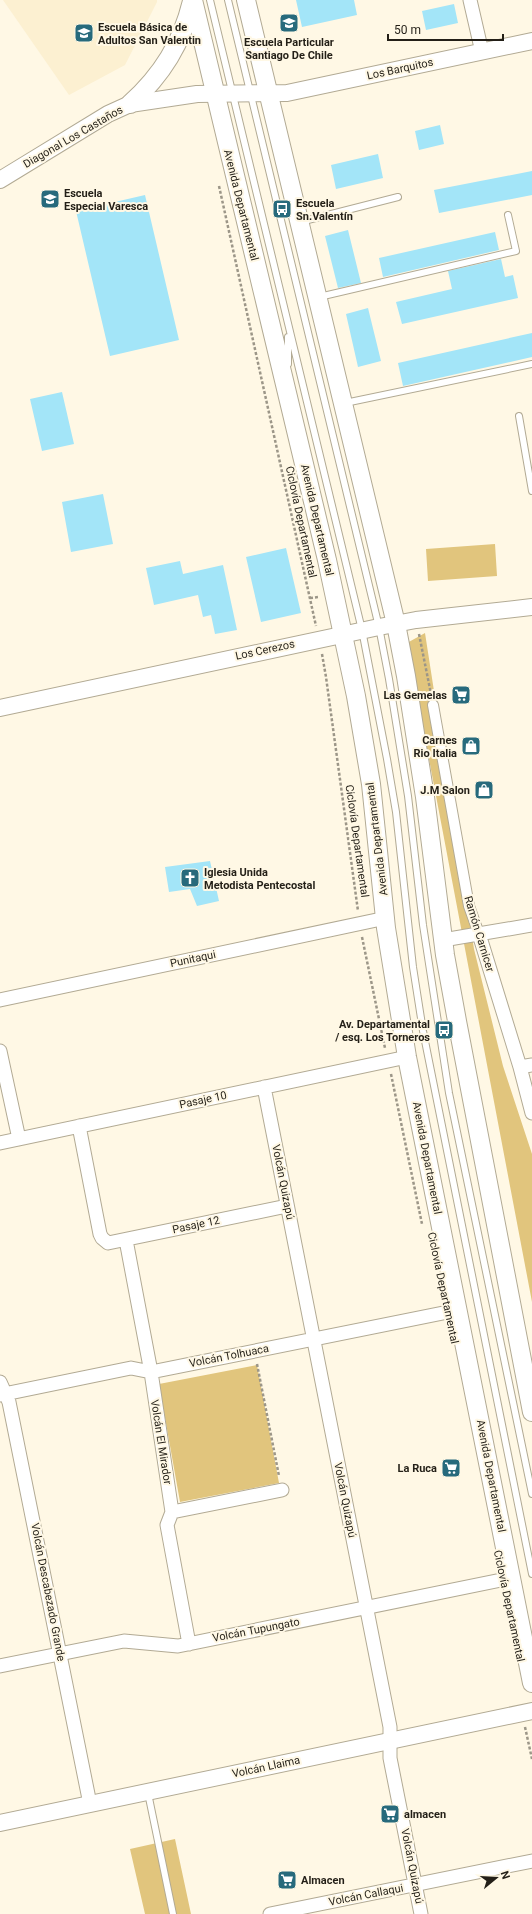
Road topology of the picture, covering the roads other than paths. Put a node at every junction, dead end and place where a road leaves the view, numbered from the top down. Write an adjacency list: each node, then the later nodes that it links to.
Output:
1 (192, 0): 9 (main road, Avenida Departamental); 11 (main road)
2 (210, 0): 9 (lane)
3 (228, 0): 10 (lane)
4 (246, 0): 8 (main road)
5 (470, 0): 7 (street)
6 (532, 41): 7 (street, Los Barquitos)
7 (482, 52): 8 (street, Los Barquitos)
8 (268, 93): 10 (street, Diagonal Los Castaños); 15 (main road)
9 (223, 94): 10 (street, Diagonal Los Castaños); 11 (street, Diagonal Los Castaños); 17 (lane); 23 (main road, Avenida Departamental)
10 (250, 94): 27 (lane)
11 (130, 104): 12 (street, Diagonal Los Castaños)
12 (0, 180)
13 (398, 197): 15 (lane)
14 (508, 215): 16 (lane)
15 (299, 222): 16 (main road)
16 (318, 298): 21 (main road)
17 (288, 327): 19 (lane); 28 (lane)
18 (532, 364): 21 (lane)
19 (289, 368)
20 (292, 383): 23 (lane)
21 (344, 404): 26 (main road)
22 (519, 416): 24 (lane)
23 (295, 427): 29 (main road, Avenida Departamental)
24 (532, 491)
25 (532, 608): 26 (street, Los Cerezos)
26 (396, 624): 27 (street, Los Cerezos); 35 (main road)
27 (379, 627): 28 (street, Los Cerezos); 54 (lane)
28 (362, 630): 29 (street, Los Cerezos); 56 (lane)
29 (343, 633): 31 (street, Los Cerezos); 32 (main road, Avenida Departamental)
30 (433, 705): 34 (street, Ramón Carnicer)
31 (0, 708)
32 (386, 918): 36 (street, Punitaqui); 38 (main road, Avenida Departamental)
33 (532, 925): 34 (street)
34 (479, 934): 35 (street); 39 (street, Ramón Carnicer)
35 (443, 940): 52 (main road)
36 (0, 1000)
37 (0, 1051): 43 (street)
38 (407, 1057): 40 (street, Pasaje 10); 47 (main road, Avenida Departamental)
39 (526, 1066): 41 (street, Ramón Carnicer)
40 (264, 1087): 42 (street, Pasaje 10); 45 (street, Volcán Quizapú)
41 (532, 1113)
42 (79, 1126): 43 (street, Pasaje 10); 46 (street, Pasaje 12)
43 (19, 1138): 44 (street, Pasaje 10)
44 (0, 1142)
45 (287, 1206): 46 (street, Pasaje 12); 48 (street, Volcán Quizapú)
46 (126, 1240): 49 (street, Volcán El Mirador)
47 (458, 1310): 48 (street, Volcán Tolhuaca); 57 (main road, Avenida Departamental)
48 (314, 1339): 49 (street, Volcán Tolhuaca); 58 (street, Volcán Quizapú)
49 (151, 1372): 51 (street, Volcán Tolhuaca); 55 (street, Volcán El Mirador)
50 (0, 1382): 51 (street, Volcán Descabezado Grande)
51 (3, 1395): 60 (street, Volcán Descabezado Grande)
52 (532, 1412)
53 (282, 1490): 55 (street)
54 (532, 1494)
55 (172, 1512): 59 (street, Volcán El Mirador)
56 (532, 1574)
57 (511, 1578): 58 (street, Volcán Tupungato); 62 (main road, Avenida Departamental)
58 (367, 1608): 59 (street, Volcán Tupungato); 64 (street, Volcán Quizapú)
59 (189, 1644): 60 (street, Volcán Tupungato)
60 (60, 1653): 61 (street, Volcán Tupungato); 66 (street, Volcán Descabezado Grande)
61 (0, 1666)
62 (532, 1683)
63 (527, 1712): 64 (street, Volcán Llaima)
64 (390, 1741): 65 (street, Volcán Llaima); 69 (street, Volcán Quizapú)
65 (148, 1793): 66 (street, Volcán Llaima); 70 (lane)
66 (90, 1804): 67 (street, Volcán Llaima)
67 (0, 1823)
68 (532, 1861): 69 (street, Volcán Callaqui)
69 (416, 1884): 71 (street, Volcán Callaqui); 72 (street, Volcán Quizapú)
70 (173, 1914)
71 (270, 1914)
72 (422, 1914)

